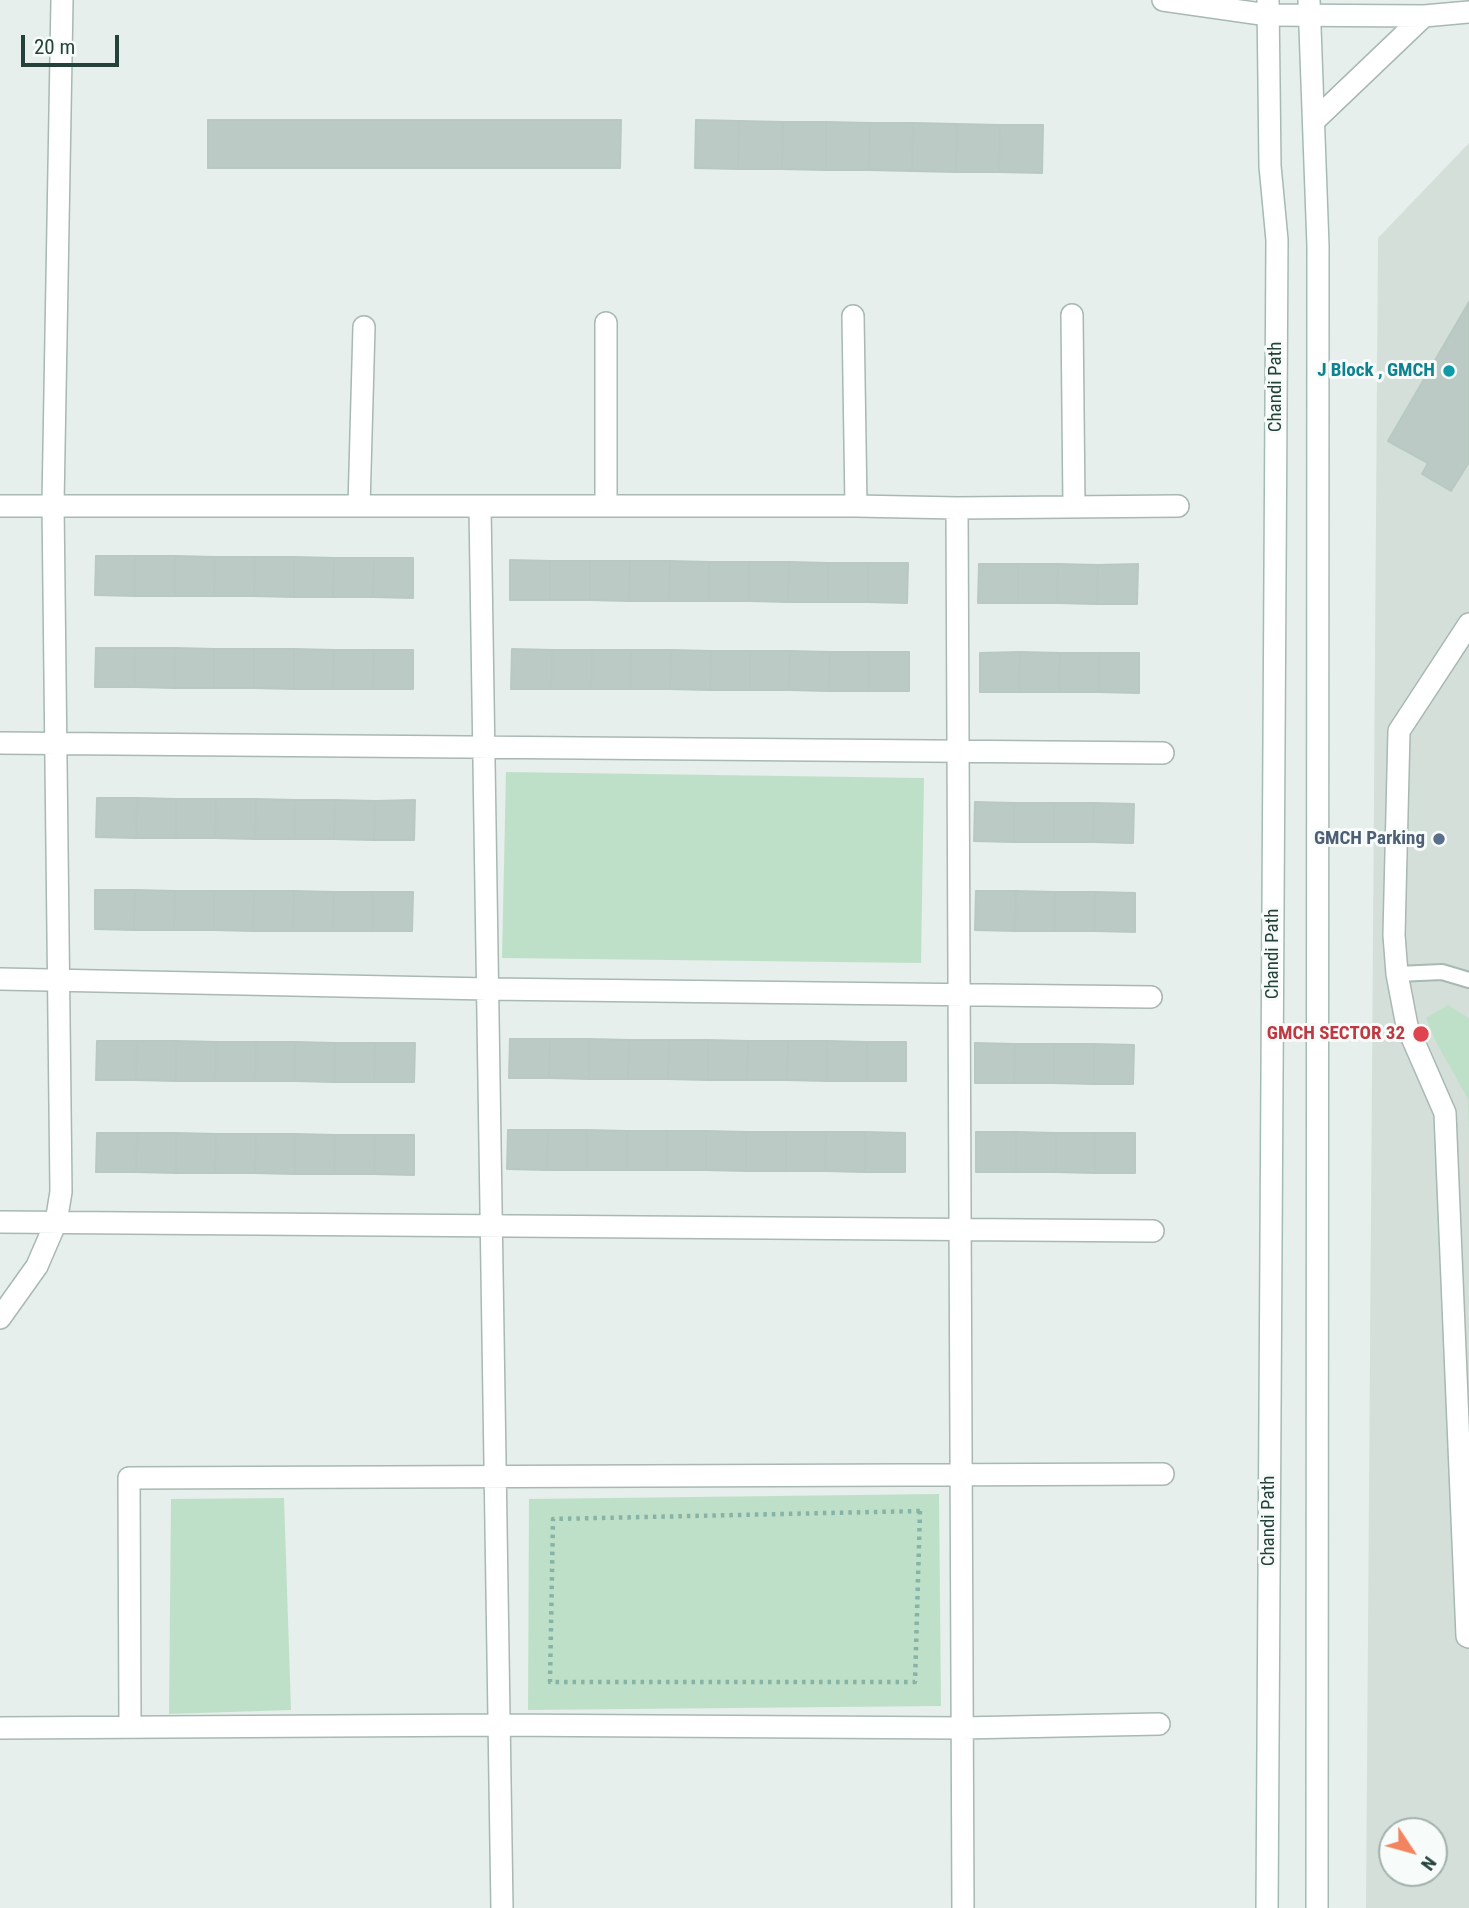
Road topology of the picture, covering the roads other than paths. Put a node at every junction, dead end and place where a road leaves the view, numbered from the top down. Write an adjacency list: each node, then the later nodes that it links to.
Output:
1 (62, 0): 12 (street)
2 (1163, 0): 3 (street)
3 (1268, 7): 4 (street); 51 (street, Chandi Path)
4 (1309, 8): 6 (street); 7 (street)
5 (1469, 12): 6 (street)
6 (1424, 16): 7 (street)
7 (1314, 121): 52 (street)
8 (1072, 315): 17 (street)
9 (853, 316): 16 (street)
10 (606, 323): 15 (street)
11 (364, 327): 14 (street)
12 (53, 504): 13 (street); 14 (street); 23 (street)
13 (0, 506)
14 (359, 506): 19 (street)
15 (606, 506): 16 (street); 19 (street)
16 (856, 506): 20 (street)
17 (1074, 506): 18 (street); 20 (street)
18 (1178, 506)
19 (480, 507): 24 (street)
20 (957, 508): 25 (street)
21 (1469, 624): 27 (street)
22 (0, 743): 23 (street)
23 (54, 743): 24 (street); 29 (street)
24 (484, 748): 25 (street); 31 (street)
25 (958, 752): 26 (street); 32 (street)
26 (1163, 753)
27 (1397, 974): 30 (lane); 43 (street)
28 (0, 979): 29 (street)
29 (58, 979): 31 (street); 35 (street)
30 (1469, 980)
31 (488, 989): 32 (street); 36 (street)
32 (959, 995): 33 (street); 37 (street)
33 (1151, 997)
34 (0, 1222): 35 (street)
35 (56, 1222): 36 (street); 39 (street)
36 (492, 1227): 37 (street); 42 (street)
37 (960, 1230): 38 (street); 40 (street)
38 (1153, 1231)
39 (0, 1318)
40 (961, 1474): 41 (street); 42 (street); 48 (street)
41 (1163, 1474)
42 (496, 1476): 45 (street); 46 (street)
43 (1469, 1637)
44 (1159, 1724): 48 (street)
45 (499, 1725): 46 (street); 48 (street); 49 (street)
46 (130, 1727): 47 (street)
47 (0, 1728)
48 (962, 1728): 50 (street)
49 (502, 1908)
50 (963, 1908)
51 (1267, 1908)
52 (1318, 1908)

